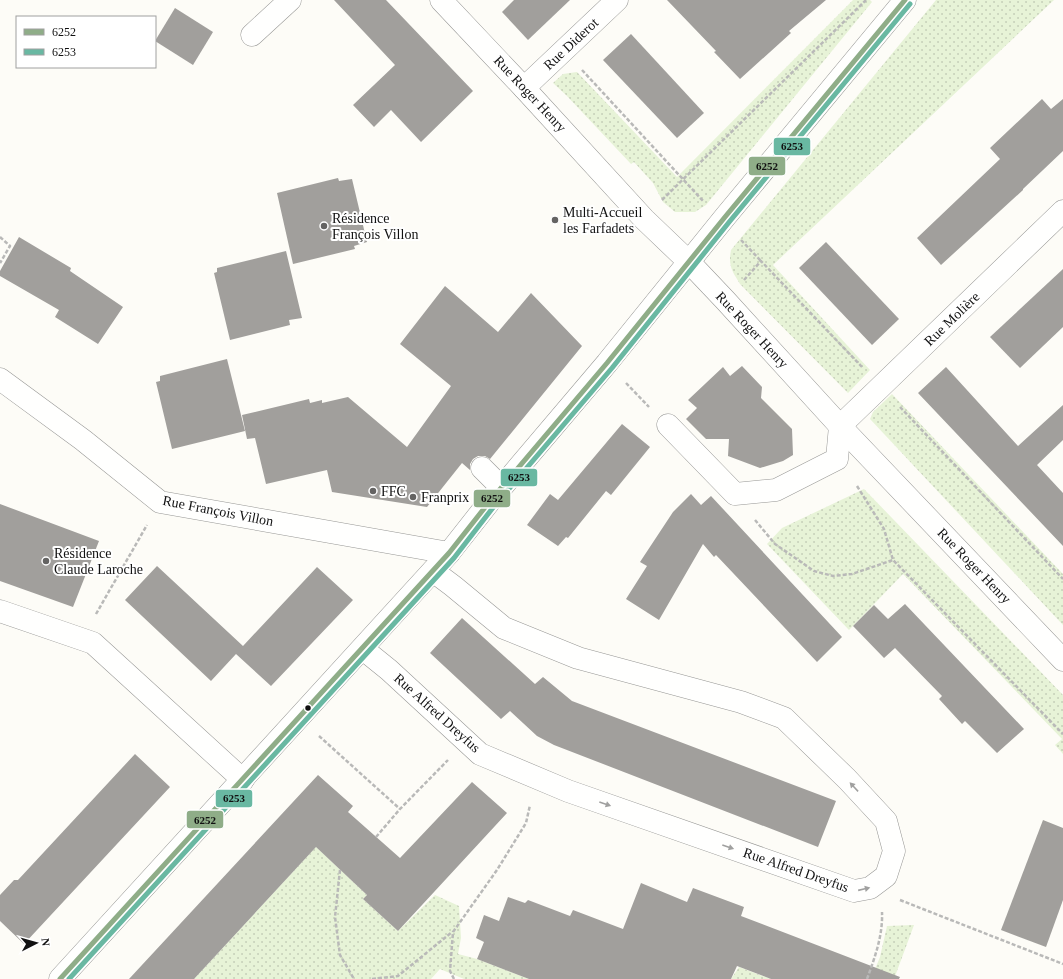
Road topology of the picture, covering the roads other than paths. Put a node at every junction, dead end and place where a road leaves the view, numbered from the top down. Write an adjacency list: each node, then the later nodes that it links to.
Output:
1 (290, 0): 5 (street)
2 (441, 0): 6 (street, Rue Roger Henry)
3 (617, 0): 6 (street, Rue Diderot)
4 (905, 0): 8 (street)
5 (252, 35)
6 (524, 88): 8 (street, Rue Roger Henry)
7 (1063, 211): 11 (street, Rue Molière)
8 (689, 262): 11 (street, Rue Roger Henry); 13 (street)
9 (0, 379): 14 (street, Rue François Villon)
10 (668, 426): 11 (street)
11 (840, 426): 18 (street, Rue Roger Henry)
12 (482, 468): 13 (street)
13 (501, 488): 14 (street)
14 (449, 553): 15 (street)
15 (433, 571): 17 (street); 17 (street, Rue Alfred Dreyfus, one-way to 15)
16 (0, 611): 19 (street)
17 (363, 648): 19 (street)
18 (1063, 660)
19 (243, 780): 20 (street)
20 (60, 979)

